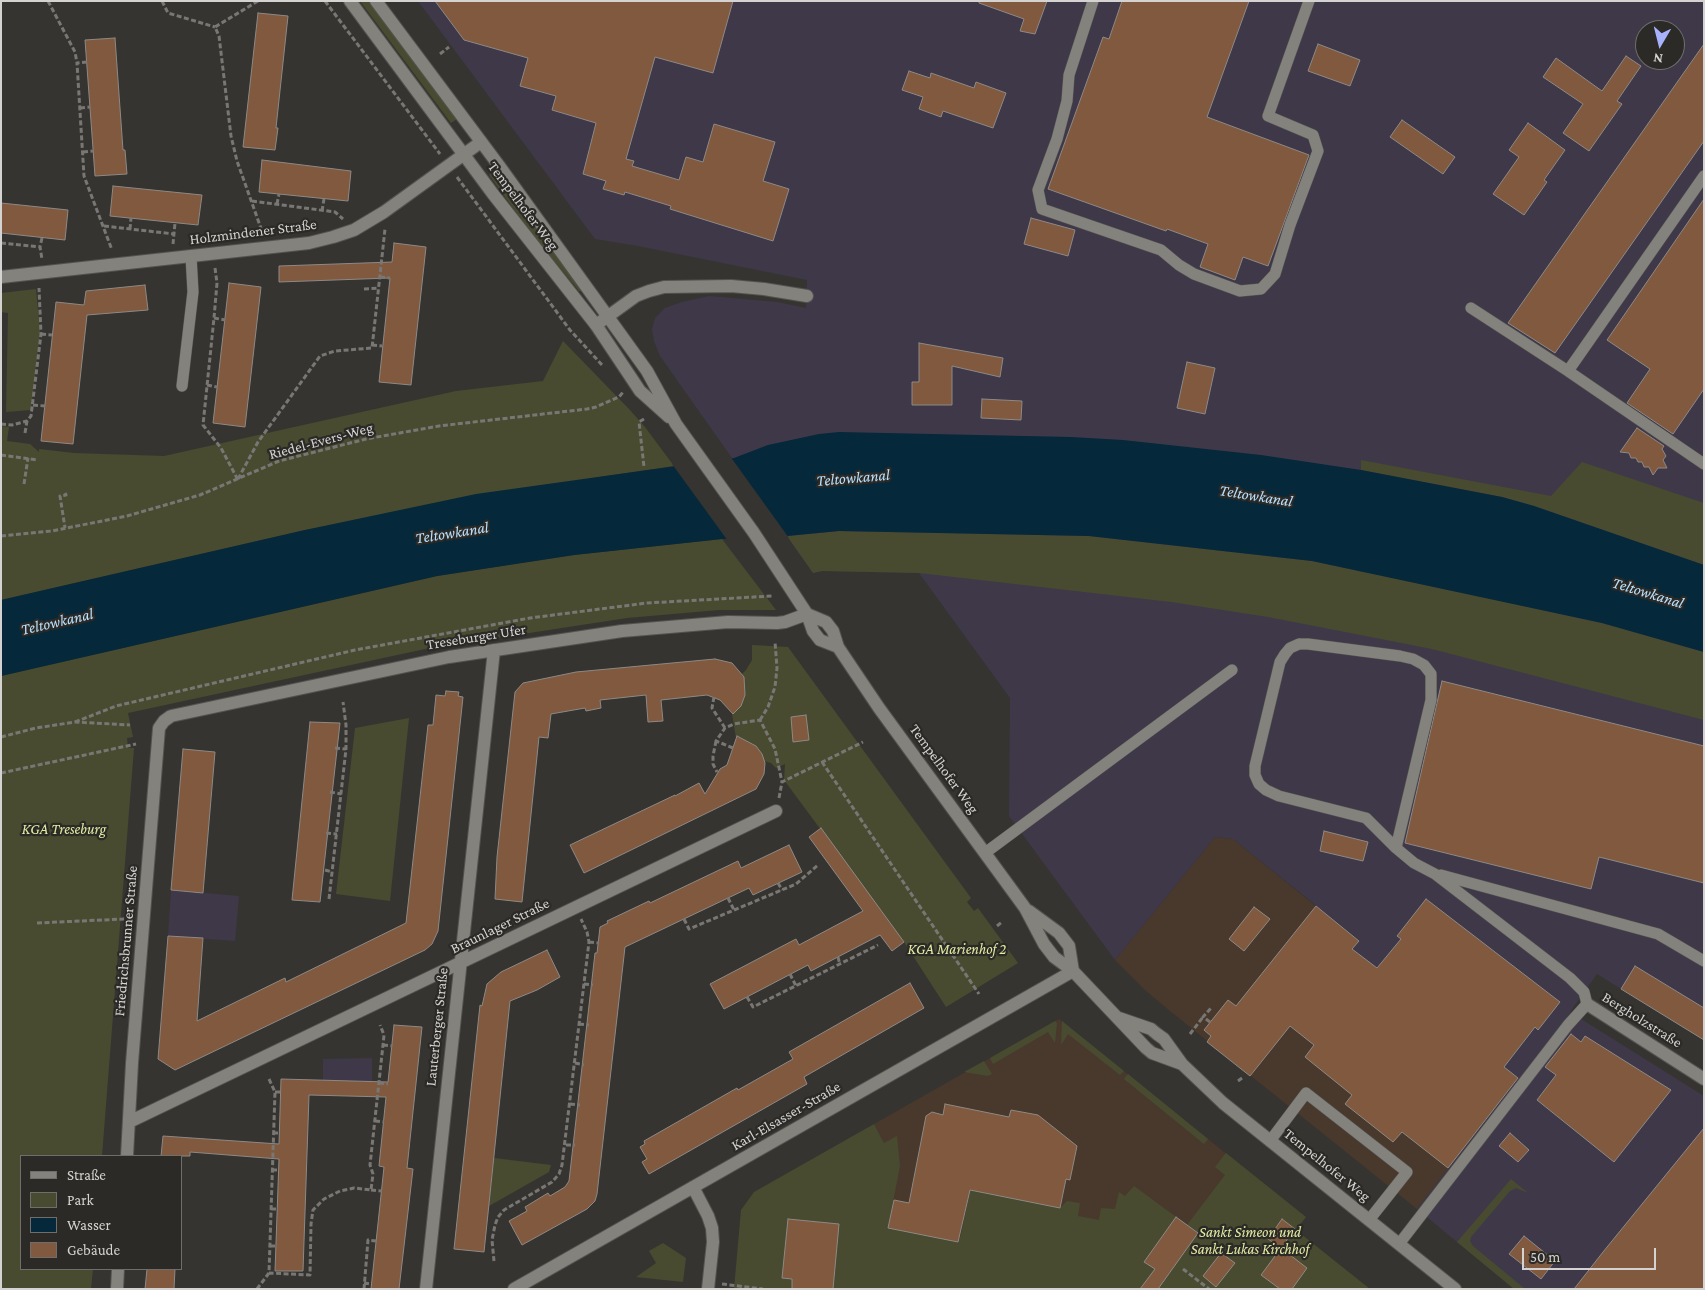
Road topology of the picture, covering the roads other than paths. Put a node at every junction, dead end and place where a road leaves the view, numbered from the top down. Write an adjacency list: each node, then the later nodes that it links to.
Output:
1 (350, 1): 6 (street, Tempelhofer Weg)
2 (376, 1): 5 (street, Tempelhofer Weg)
3 (1093, 1): 4 (lane)
4 (1309, 1)
5 (481, 142): 6 (street, Holzmindener Straße); 12 (street, Tempelhofer Weg)
6 (464, 155): 8 (street, Holzmindener Straße); 13 (street, Tempelhofer Weg)
7 (1704, 176): 14 (lane)
8 (191, 256): 9 (street, Holzmindener Straße); 15 (lane)
9 (1, 276)
10 (807, 296): 12 (street)
11 (1471, 308): 14 (lane)
12 (608, 316): 13 (street); 16 (street, Tempelhofer Weg)
13 (596, 325): 16 (street, Tempelhofer Weg)
14 (1568, 371): 17 (lane)
15 (182, 386)
16 (676, 424): 18 (street, Tempelhofer Weg)
17 (1704, 464)
18 (807, 614): 19 (street, Treseburger Ufer); 24 (street, Tempelhofer Weg)
19 (494, 650): 21 (street, Treseburger Ufer); 28 (street, Lauterberger Straße)
20 (1232, 670): 24 (lane)
21 (159, 728): 34 (street, Friedrichsbrunner Straße)
22 (776, 811): 28 (street, Braunlager Straße)
23 (1396, 848): 23 (lane); 25 (lane)
24 (985, 853): 26 (street, Tempelhofer Weg)
25 (1434, 874): 27 (lane); 30 (lane)
26 (1025, 908): 29 (street, Tempelhofer Weg); 29 (street, Tempelhofer Weg)
27 (1704, 961)
28 (461, 963): 34 (street, Braunlager Straße); 43 (street, Lauterberger Straße)
29 (1072, 971): 31 (street, Tempelhofer Weg); 37 (street, Karl-Elsasser-Straße)
30 (1587, 1004): 33 (street, Bergholzstraße); 39 (lane)
31 (1119, 1018): 32 (street, Tempelhofer Weg); 32 (street, Tempelhofer Weg)
32 (1182, 1064): 35 (street, Tempelhofer Weg)
33 (1704, 1079)
34 (129, 1122): 36 (street, Friedrichsbrunner Straße)
35 (1270, 1141): 38 (street, Tempelhofer Weg); 38 (lane)
36 (127, 1155)
37 (693, 1187): 41 (street); 44 (street, Karl-Elsasser-Straße)
38 (1369, 1220): 39 (street, Tempelhofer Weg)
39 (1399, 1244): 45 (street, Tempelhofer Weg)
40 (118, 1270): 42 (street)
41 (709, 1286)
42 (117, 1289)
43 (426, 1289)
44 (514, 1289)
45 (1455, 1289)

